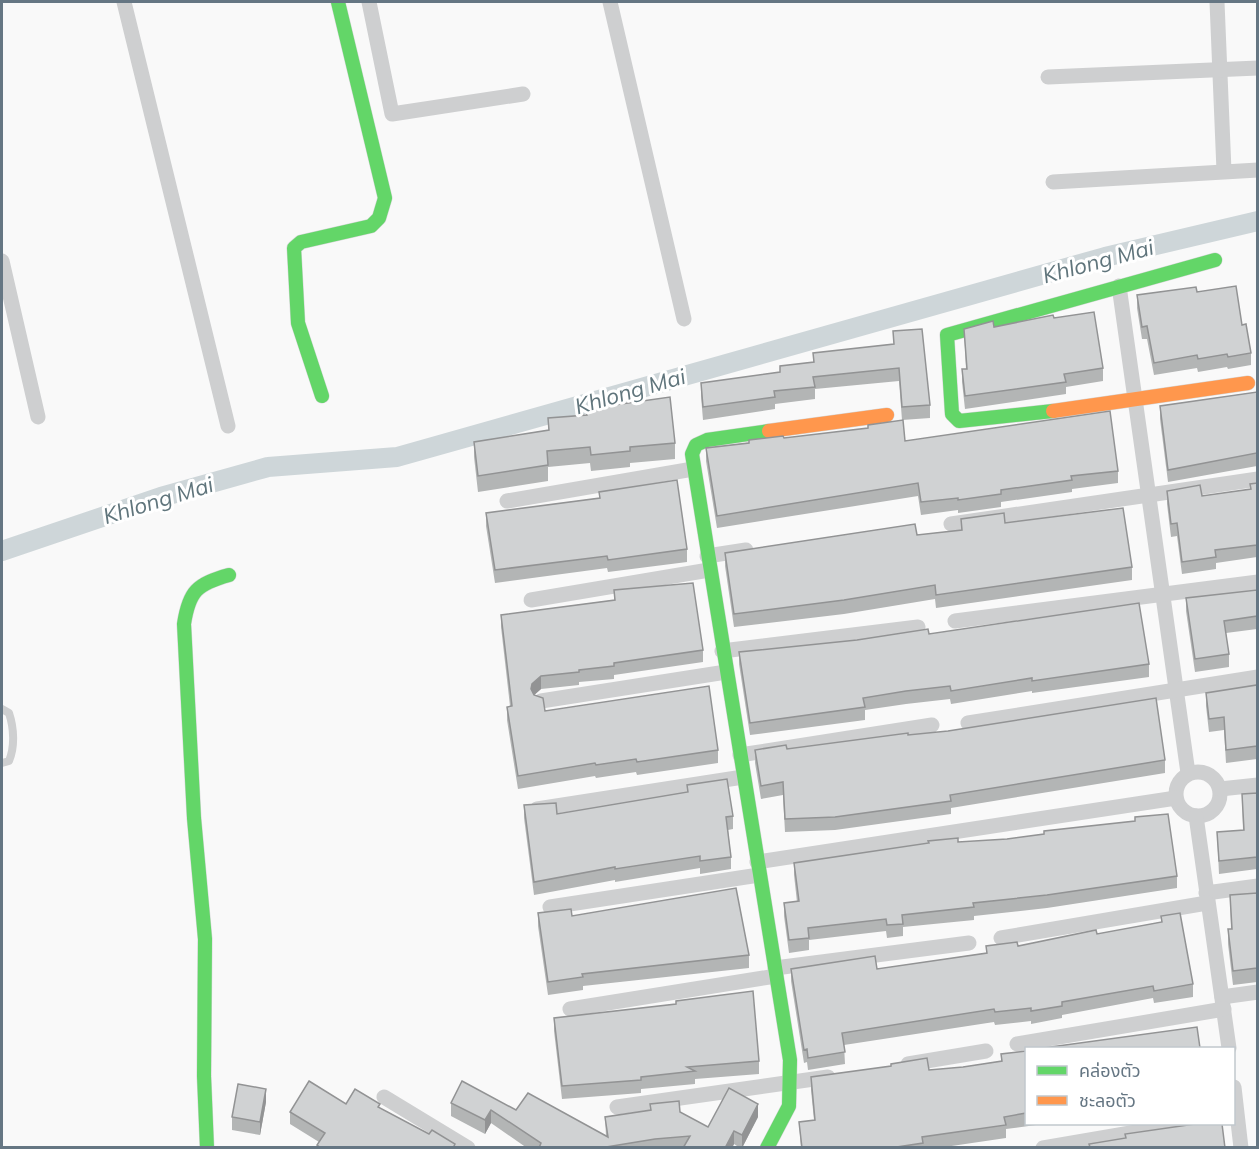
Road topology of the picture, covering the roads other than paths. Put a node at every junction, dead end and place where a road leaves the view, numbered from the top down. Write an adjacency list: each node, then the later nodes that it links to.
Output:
1 (124, 2): 22 (street)
2 (338, 2): 18 (street)
3 (369, 2): 9 (street)
4 (610, 2): 16 (street)
5 (1217, 2): 7 (street)
6 (1257, 68): 7 (street)
7 (1220, 70): 8 (street); 11 (street)
8 (1048, 77)
9 (523, 94)
10 (1257, 170): 11 (street)
11 (1224, 171): 12 (street)
12 (1053, 182)
13 (1215, 260): 15 (street)
14 (2, 261): 21 (street)
15 (1119, 286): 19 (street); 19 (street)
16 (684, 319)
17 (1248, 383): 19 (street)
18 (322, 396)
19 (1135, 401): 25 (street)
20 (887, 415): 23 (street)
21 (38, 417)
22 (228, 426)
23 (693, 469): 26 (street); 29 (street)
24 (1257, 479): 25 (street)
25 (1149, 495): 27 (street); 32 (street)
26 (507, 501)
27 (951, 524)
28 (763, 547): 29 (street)
29 (708, 563): 33 (street); 36 (street)
30 (229, 574): 73 (street)
31 (1257, 582): 32 (street)
32 (1163, 596): 34 (street); 39 (street)
33 (531, 600)
34 (955, 621)
35 (918, 627): 36 (street)
36 (722, 651): 37 (street)
37 (726, 672): 40 (street); 44 (street)
38 (1257, 677): 39 (street)
39 (1176, 689): 42 (street); 46 (street)
40 (541, 701)
41 (2, 709): 45 (lane)
42 (968, 723)
43 (932, 725): 44 (street)
44 (740, 755): 47 (street)
45 (2, 764)
46 (1188, 774): 49 (street); 50 (street)
47 (742, 777): 51 (street); 53 (street)
48 (1257, 784): 49 (street)
49 (1220, 789): 52 (street)
50 (1176, 798): 52 (street); 53 (street)
51 (537, 809)
52 (1196, 816): 55 (street)
53 (758, 869): 56 (street); 59 (street)
54 (1257, 886): 55 (street)
55 (1207, 898): 57 (street); 61 (street)
56 (550, 907)
57 (1001, 938)
58 (969, 943): 59 (street)
59 (775, 972): 62 (street); 68 (street)
60 (1257, 992): 61 (street)
61 (1223, 1003): 63 (street); 64 (street)
62 (570, 1009)
63 (1017, 1044)
64 (1229, 1047)
65 (986, 1051): 66 (street)
66 (895, 1066)
67 (849, 1074): 68 (street)
68 (791, 1083): 70 (street); 75 (street)
69 (384, 1097): 74 (street)
70 (617, 1107)
71 (1235, 1114): 77 (street)
72 (1177, 1125): 76 (street)
73 (207, 1148)
74 (468, 1148)
75 (767, 1148)
76 (1043, 1148)
77 (1241, 1148)

